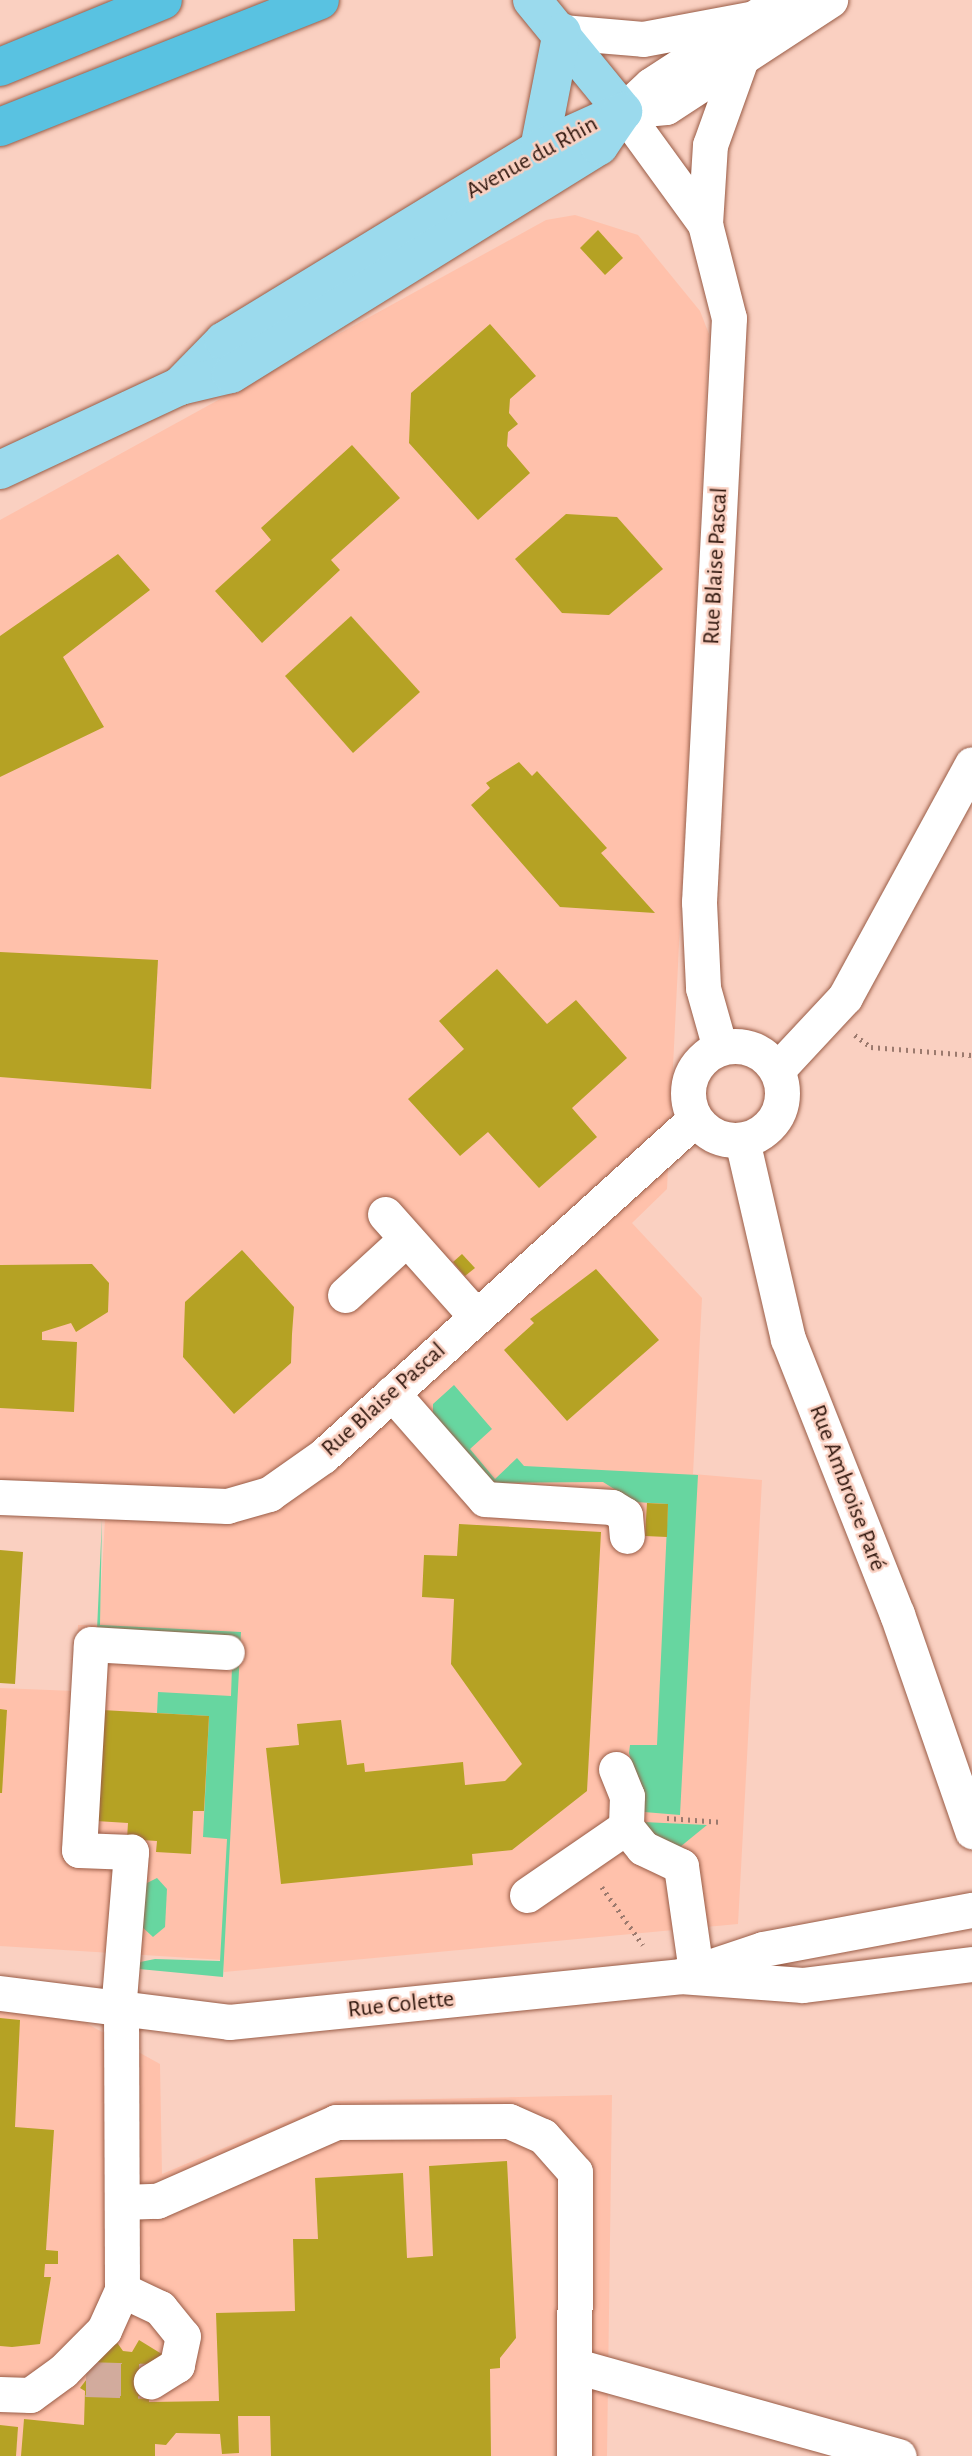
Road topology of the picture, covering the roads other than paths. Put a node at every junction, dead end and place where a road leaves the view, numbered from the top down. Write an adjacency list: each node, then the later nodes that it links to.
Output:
1 (163, 0): 8 (highway)
2 (320, 0): 9 (highway)
3 (532, 0): 6 (main road)
4 (830, 0): 7 (street)
5 (769, 9): 6 (street); 10 (street)
6 (562, 32): 10 (main road); 13 (main road)
7 (741, 59): 10 (street); 14 (street)
8 (0, 67)
9 (65, 104): 11 (highway); 12 (highway)
10 (623, 111): 13 (main road, Avenue du Rhin); 14 (street, Rue Blaise Pascal); 15 (main road, Avenue du Rhin)
11 (0, 127)
12 (0, 146)
13 (539, 149): 15 (main road, Avenue du Rhin)
14 (705, 224): 18 (street, Rue Blaise Pascal)
15 (180, 386): 16 (main road, Avenue du Rhin)
16 (0, 470)
17 (972, 764): 19 (street)
18 (720, 1048): 19 (street); 20 (street)
19 (777, 1070): 21 (street)
20 (695, 1119): 21 (street); 23 (street, Rue Blaise Pascal)
21 (743, 1140): 30 (street, Rue Ambroise Paré)
22 (345, 1295): 23 (street)
23 (476, 1316): 24 (street, Rue Blaise Pascal)
24 (392, 1393): 25 (street, Rue Blaise Pascal); 26 (street)
25 (0, 1497)
26 (627, 1536)
27 (227, 1652): 36 (street)
28 (616, 1769): 29 (street)
29 (627, 1821): 31 (street); 34 (street)
30 (972, 1831)
31 (527, 1895)
32 (972, 1910): 34 (street, Rue Colette)
33 (972, 1964): 34 (street, Rue Colette)
34 (688, 1974): 36 (street, Rue Colette)
35 (0, 1993): 36 (street, Rue Colette)
36 (120, 2011): 37 (street)
37 (122, 2202): 38 (street); 39 (street)
38 (122, 2290): 40 (street); 41 (street)
39 (576, 2366): 42 (street); 43 (street)
40 (151, 2381)
41 (0, 2393)
42 (574, 2456)
43 (899, 2456)

